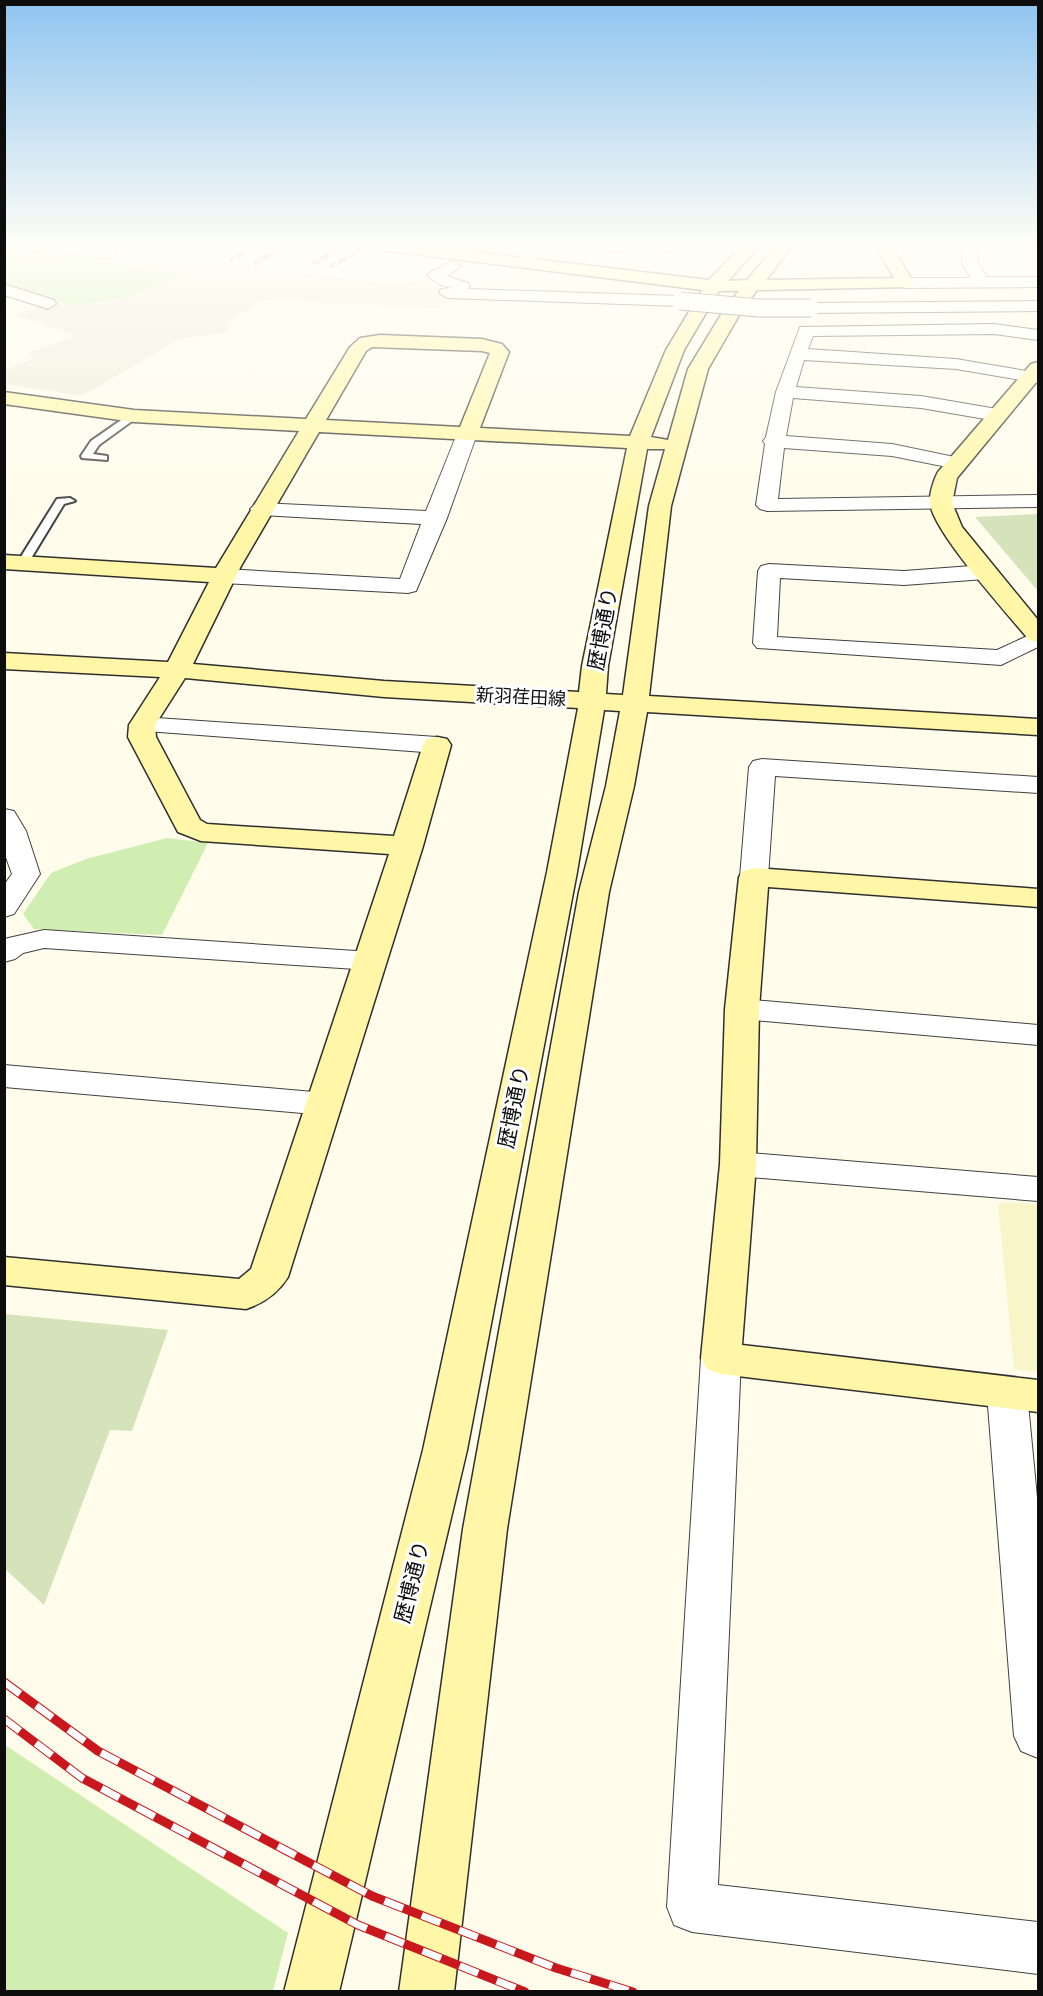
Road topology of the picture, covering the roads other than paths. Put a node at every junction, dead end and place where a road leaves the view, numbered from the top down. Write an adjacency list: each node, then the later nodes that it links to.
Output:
1 (683, 337): 13 (street, 歴博通り)
2 (717, 337): 14 (street, 歴博通り)
3 (804, 337): 4 (street)
4 (797, 354): 5 (street); 6 (street)
5 (1036, 374): 8 (street)
6 (785, 392): 8 (street); 12 (street)
7 (4, 398): 9 (street)
8 (997, 415): 16 (street)
9 (134, 416): 10 (street); 15 (lane)
10 (310, 426): 11 (street); 11 (street); 20 (street)
11 (467, 434): 13 (street); 21 (street)
12 (773, 441): 16 (street); 19 (street)
13 (638, 443): 14 (street); 29 (street, 歴博通り)
14 (676, 445): 30 (street, 歴博通り)
15 (103, 458)
16 (957, 463): 19 (street)
17 (70, 501): 22 (lane)
18 (1038, 501): 19 (street)
19 (941, 503): 23 (street)
20 (261, 508): 21 (street); 24 (street)
21 (436, 518): 24 (street)
22 (14, 563): 24 (street)
23 (985, 572): 25 (street); 25 (street)
24 (223, 576): 28 (street)
25 (1038, 636)
26 (4, 648): 28 (street, 新羽荏田線)
27 (4, 661): 28 (street, 新羽荏田線)
28 (180, 664): 29 (street, 新羽荏田線); 32 (street)
29 (593, 692): 30 (street, 新羽荏田線); 54 (street, 歴博通り)
30 (637, 694): 31 (street, 新羽荏田線); 33 (street, 新羽荏田線); 55 (street, 歴博通り)
31 (1038, 713)
32 (142, 725): 34 (street); 37 (street)
33 (1038, 727)
34 (437, 746): 37 (street)
35 (1038, 785): 38 (street)
36 (4, 817): 40 (street)
37 (408, 846): 42 (street)
38 (754, 877): 39 (street); 43 (street)
39 (1038, 898)
40 (4, 908)
41 (4, 953): 42 (street)
42 (371, 961): 46 (street)
43 (742, 1009): 44 (street); 47 (street)
44 (1038, 1035)
45 (4, 1076): 46 (street)
46 (325, 1104): 49 (street)
47 (738, 1164): 48 (street); 50 (street)
48 (1038, 1189)
49 (4, 1271)
50 (721, 1359): 51 (street); 53 (street)
51 (1022, 1394): 52 (street)
52 (1038, 1736)
53 (1038, 1948)
54 (310, 1992)
55 (426, 1992)

